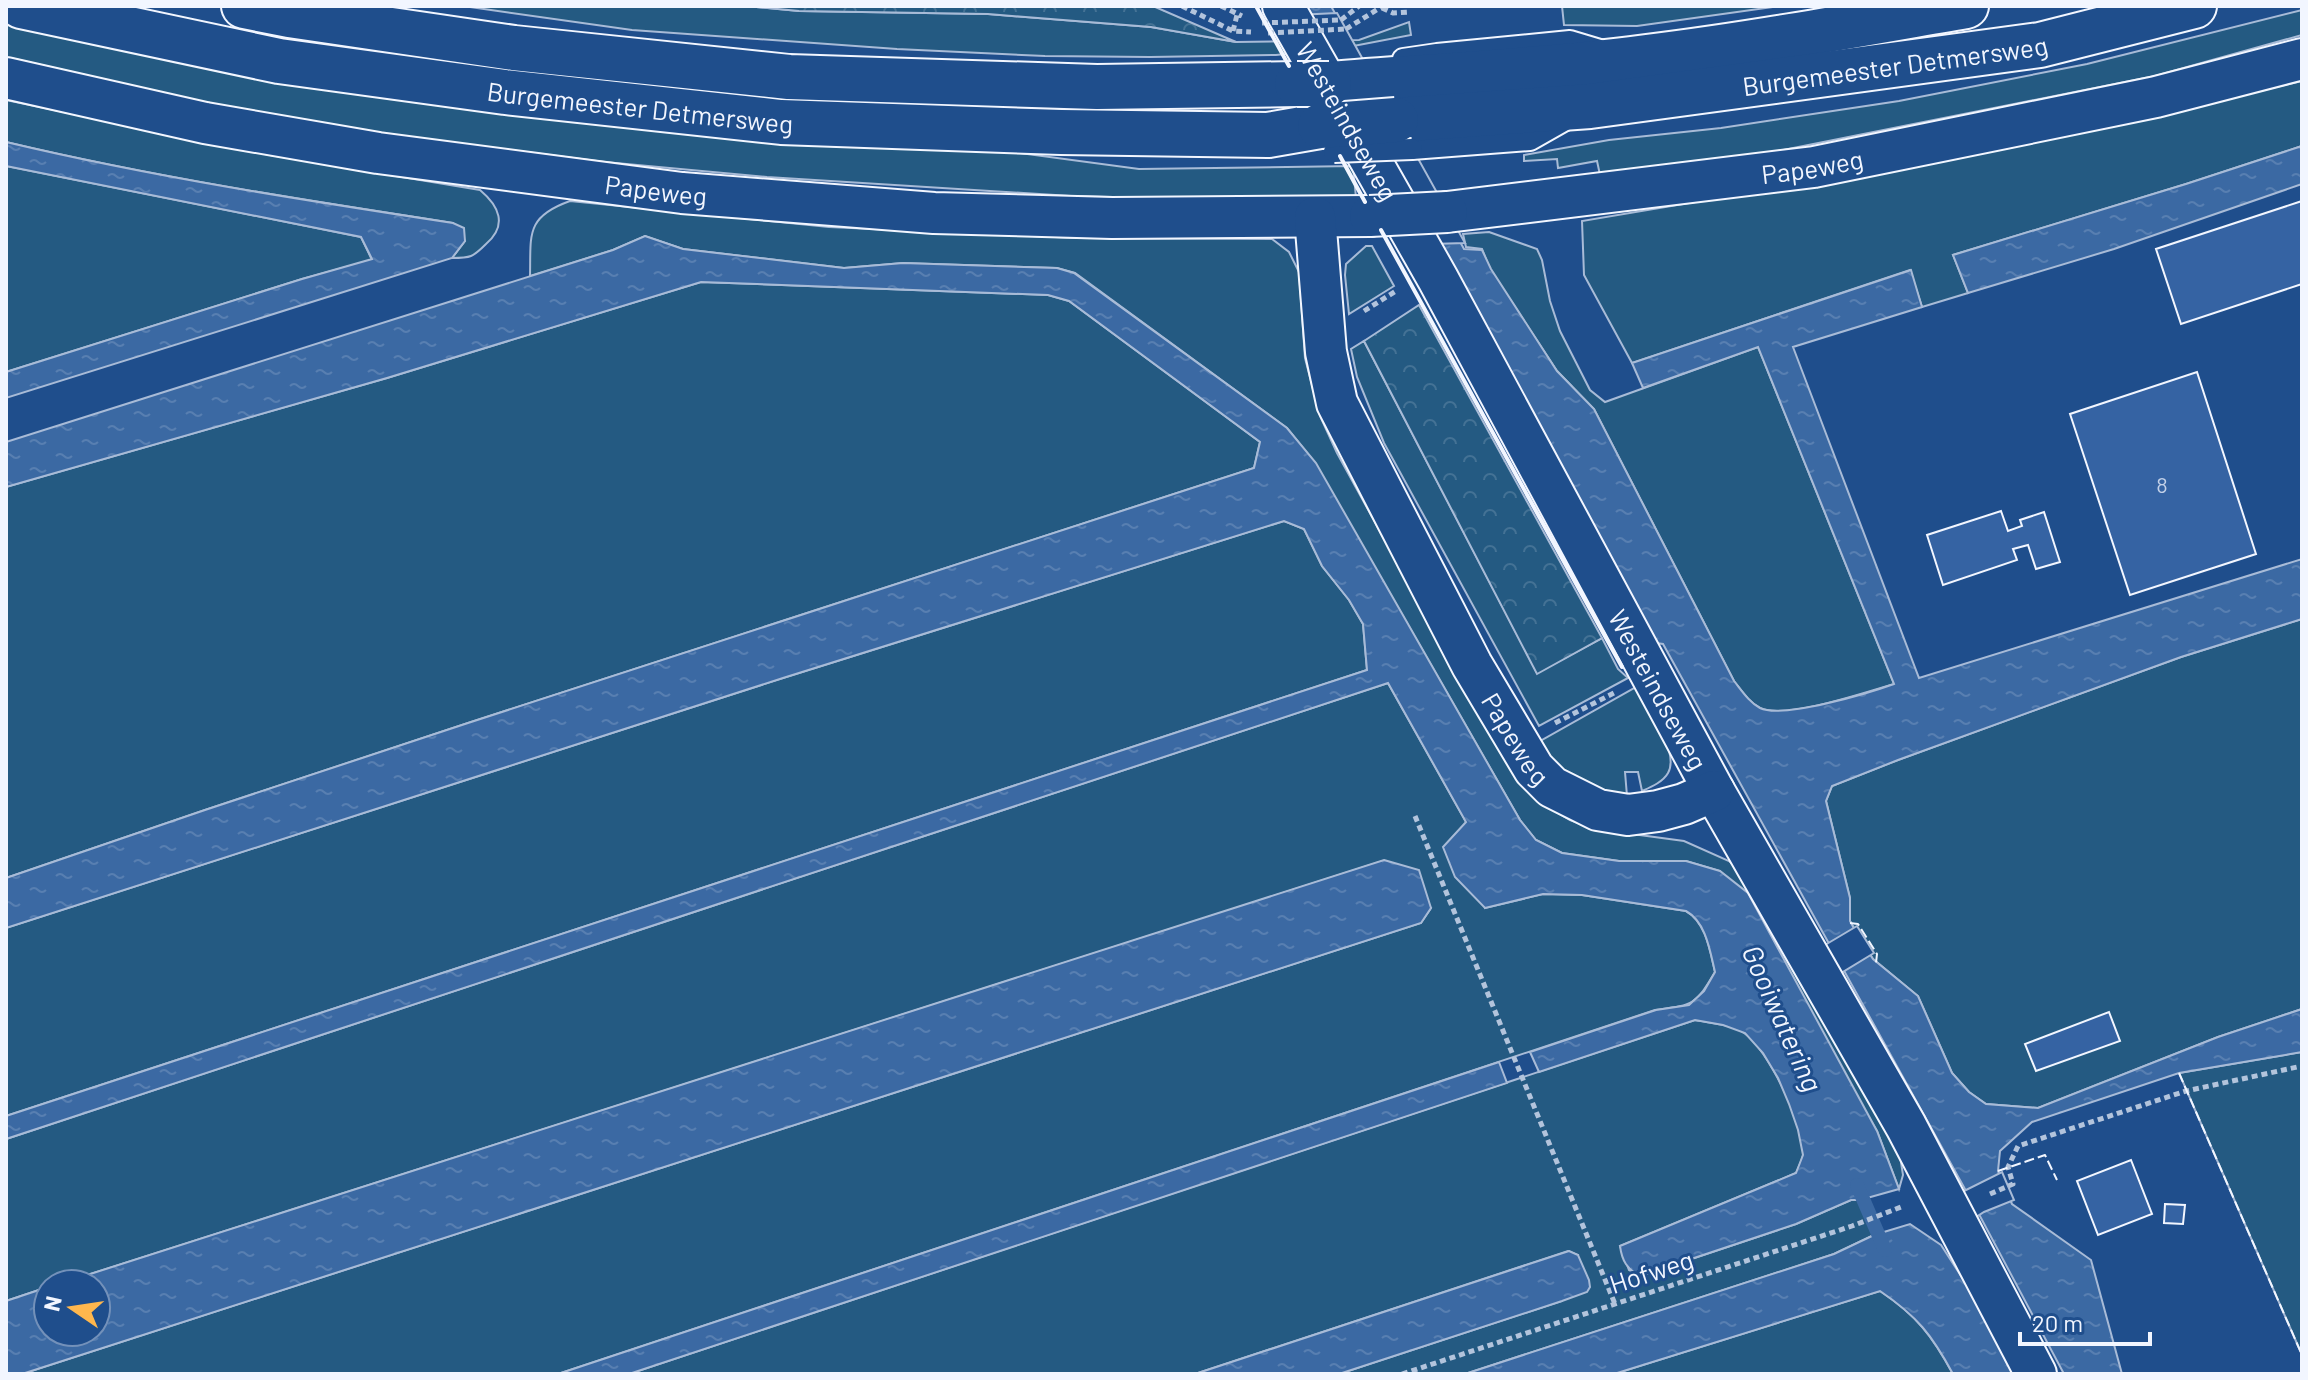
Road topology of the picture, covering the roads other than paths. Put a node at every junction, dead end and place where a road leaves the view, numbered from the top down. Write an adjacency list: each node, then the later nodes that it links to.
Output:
1 (21, 6): 4 (main road, Burgemeester Detmersweg, bridge)
2 (244, 6): 3 (main road, Burgemeester Detmersweg)
3 (1966, 6)
4 (2194, 6)
5 (1271, 21): 9 (street, Westeindseweg)
6 (2302, 59): 8 (street, Papeweg, bridge)
7 (6, 78): 8 (street, Papeweg)
8 (1315, 217): 9 (street, Papeweg)
9 (1714, 791): 10 (street, Westeindseweg)
10 (2036, 1374)

